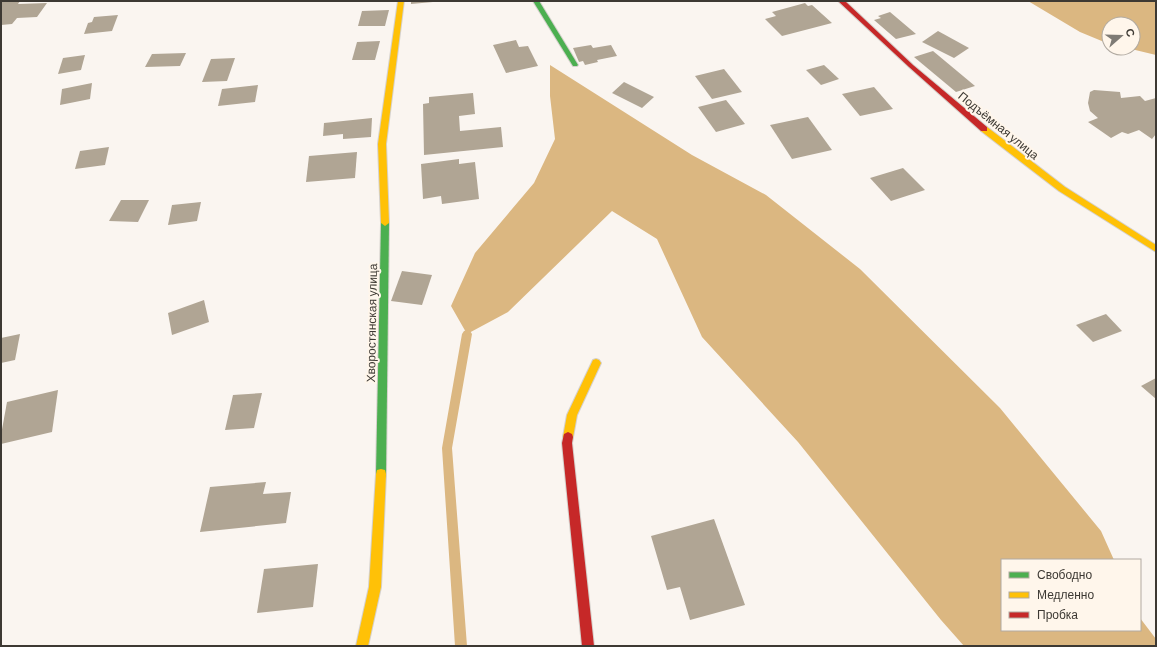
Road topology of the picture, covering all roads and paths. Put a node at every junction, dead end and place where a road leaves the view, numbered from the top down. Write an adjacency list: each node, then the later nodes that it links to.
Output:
1 (401, 1): 7 (street, Хворостянская улица)
2 (536, 1): 4 (street)
3 (841, 1): 5 (street, Подъёмная улица)
4 (575, 65)
5 (1156, 249)
6 (596, 363): 8 (street)
7 (362, 646)
8 (588, 646)

